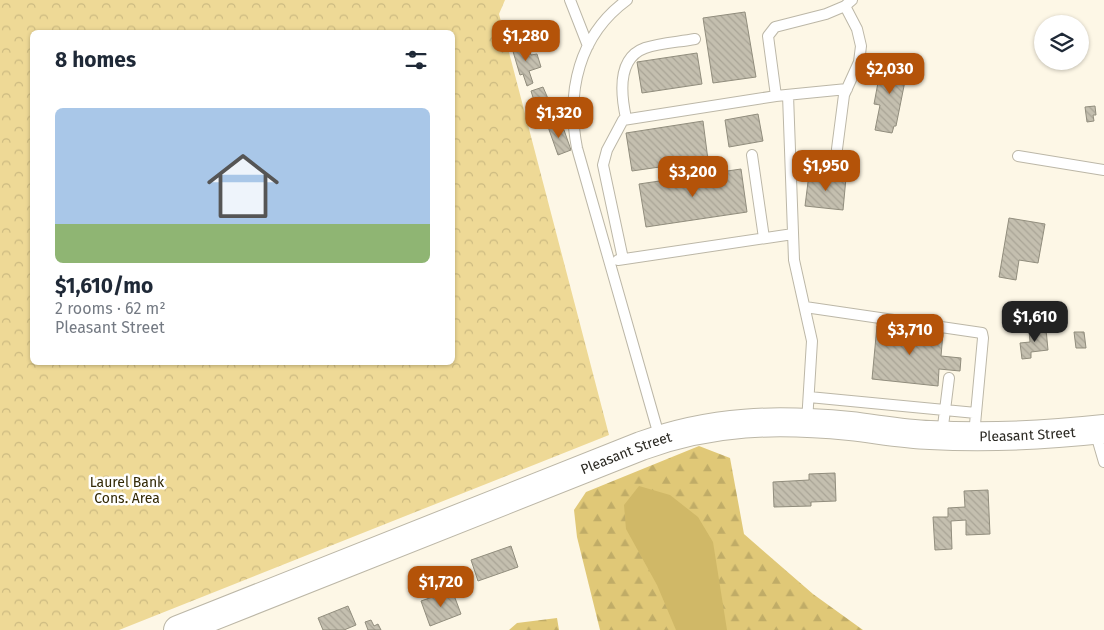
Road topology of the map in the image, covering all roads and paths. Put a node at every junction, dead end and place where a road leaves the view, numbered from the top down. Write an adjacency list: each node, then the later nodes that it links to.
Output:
1 (570, 0): 5 (lane)
2 (627, 0): 5 (lane)
3 (848, 3): 6 (lane); 8 (lane)
4 (695, 39): 9 (lane)
5 (588, 46): 17 (lane)
6 (846, 89): 7 (lane); 10 (lane)
7 (788, 95): 8 (lane); 14 (lane)
8 (776, 96): 9 (lane)
9 (626, 118): 16 (lane)
10 (837, 149)
11 (752, 155): 15 (lane)
12 (1018, 156): 13 (lane)
13 (1104, 170)
14 (793, 234): 15 (lane); 18 (lane)
15 (764, 238): 16 (lane)
16 (623, 259): 17 (lane)
17 (610, 261): 24 (lane)
18 (805, 308): 20 (lane); 22 (lane)
19 (949, 378): 21 (lane)
20 (808, 410): 21 (street, Pleasant Street); 24 (street, Pleasant Street)
21 (943, 422): 22 (street, Pleasant Street)
22 (975, 424): 23 (street, Pleasant Street)
23 (1099, 430): 25 (lane)
24 (660, 439): 26 (street, Pleasant Street)
25 (1104, 462)
26 (178, 630)

